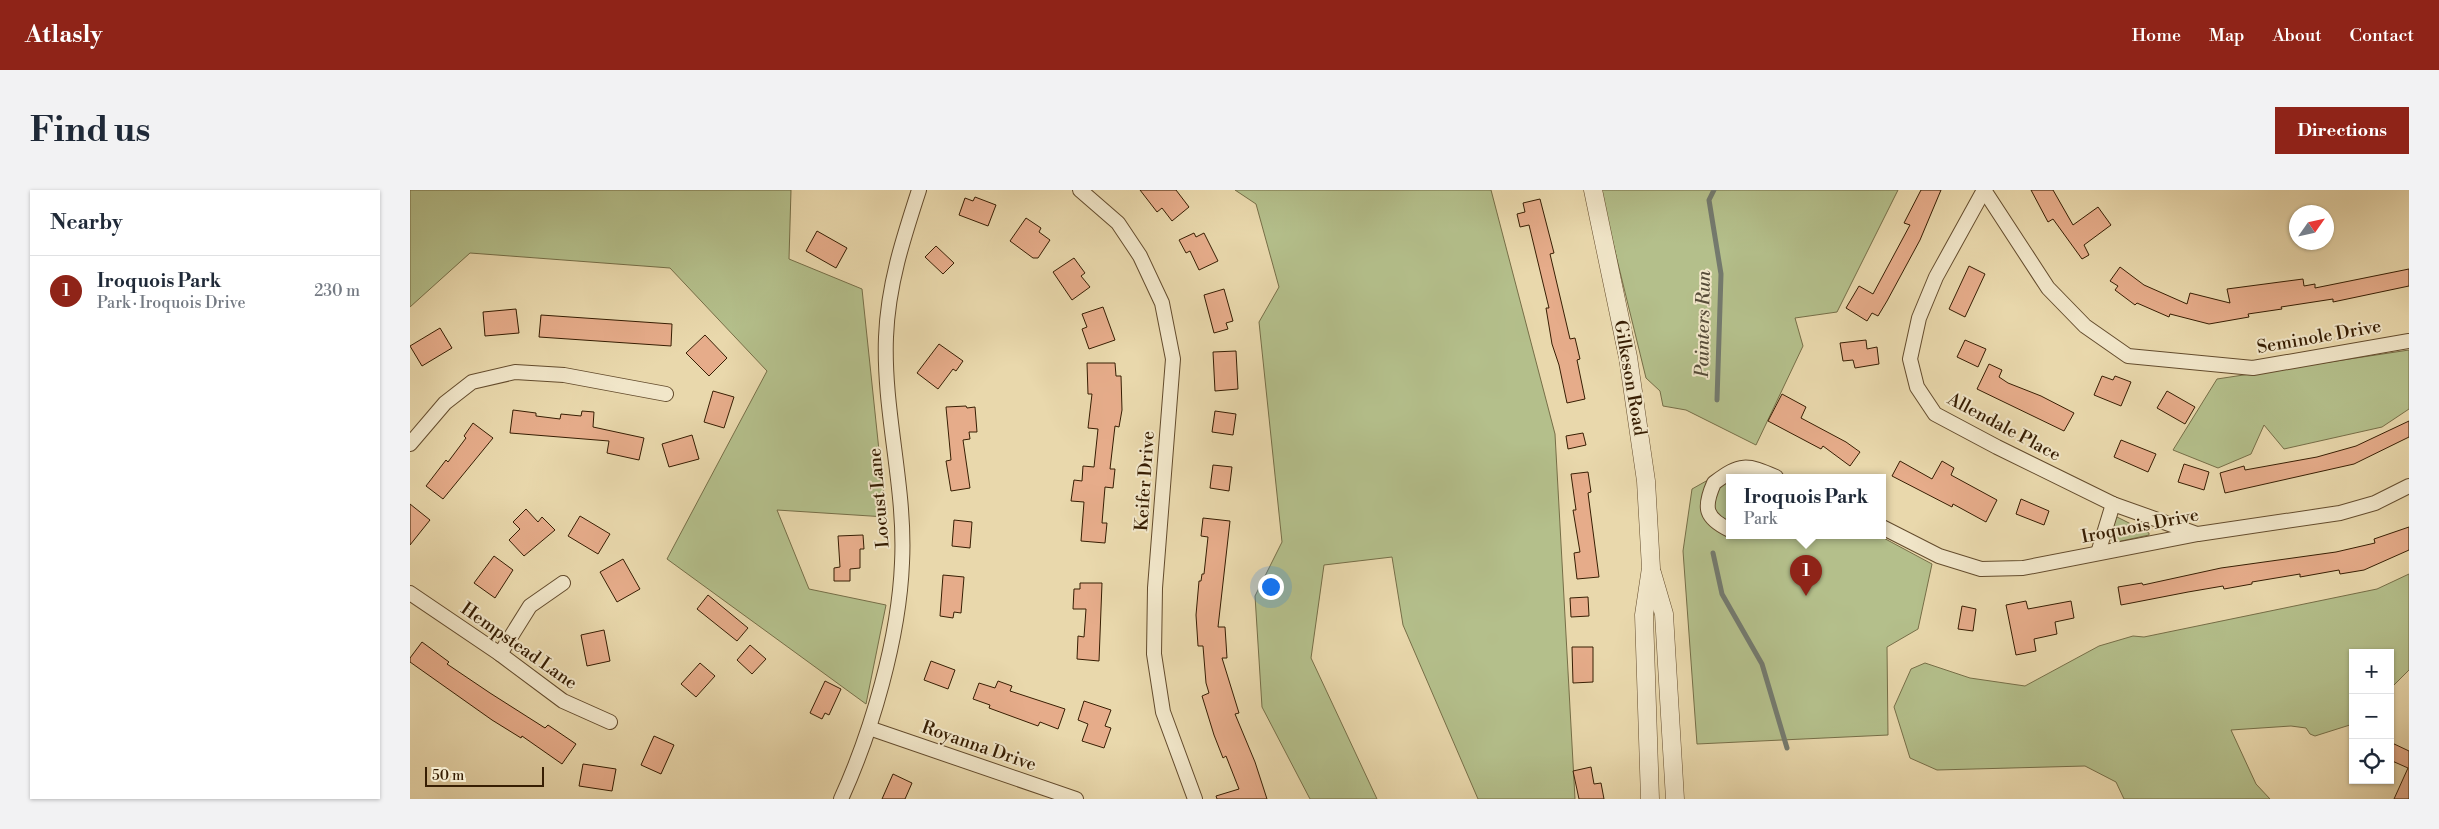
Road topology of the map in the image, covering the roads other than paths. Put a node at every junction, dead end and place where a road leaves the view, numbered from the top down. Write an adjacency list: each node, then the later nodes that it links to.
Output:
1 (919, 190): 22 (street, Locust Lane)
2 (1080, 190): 26 (street, Keifer Drive)
3 (1593, 190): 17 (street, Gilkeson Road)
4 (1984, 190): 5 (street, Seminole Drive); 12 (street, Allendale Place)
5 (2409, 340)
6 (666, 394): 7 (street)
7 (410, 444)
8 (1730, 474): 9 (street)
9 (1769, 474)
10 (1726, 476): 13 (street)
11 (2409, 486): 15 (street, Iroquois Drive)
12 (2113, 504): 15 (street, Allendale Place); 16 (street)
13 (1726, 528)
14 (1886, 528): 16 (street, Iroquois Drive)
15 (2198, 534): 16 (street, Iroquois Drive)
16 (2098, 553)
17 (1651, 568): 27 (street, Gilkeson Road); 28 (street, Gilkeson Road)
18 (563, 583): 20 (street)
19 (410, 593): 20 (street, Hempstead Lane)
20 (500, 654): 21 (street, Hempstead Lane)
21 (610, 722)
22 (869, 728): 23 (street, Royanna Drive); 24 (street, Locust Lane)
23 (1053, 795): 25 (street, Royanna Drive)
24 (841, 799)
25 (1076, 799)
26 (1195, 799)
27 (1650, 799)
28 (1675, 799)

